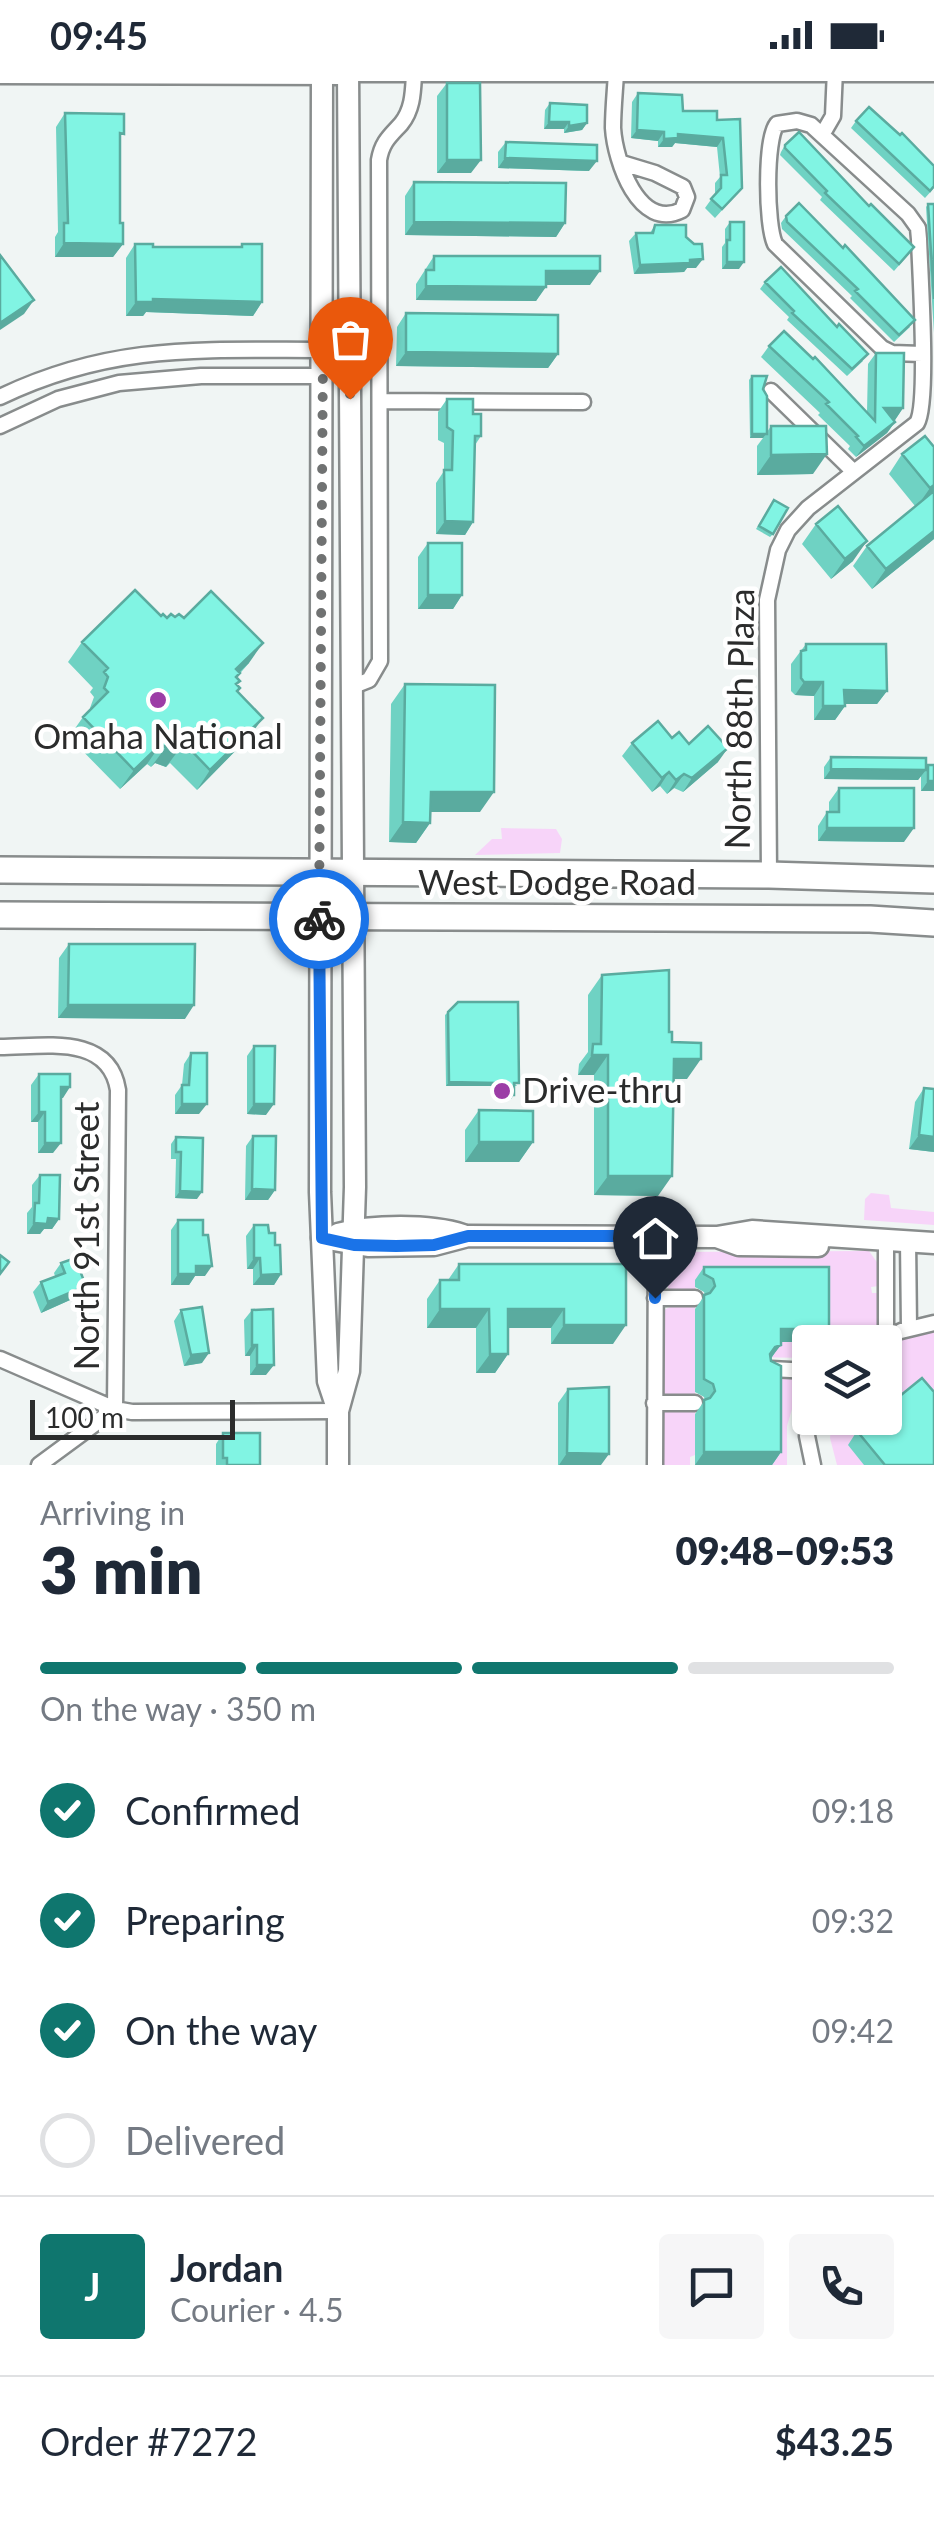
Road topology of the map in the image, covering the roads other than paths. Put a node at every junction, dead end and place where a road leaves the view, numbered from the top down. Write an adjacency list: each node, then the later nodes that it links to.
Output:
1 (322, 72): 2 (main road); 5 (main road); 11 (main road)
2 (348, 72): 7 (street); 13 (main road)
3 (640, 72): 4 (street); 6 (street)
4 (835, 72): 8 (street); 9 (street)
5 (0, 73)
6 (616, 73): 7 (street); 10 (street)
7 (414, 74): 17 (street)
8 (934, 74)
9 (822, 135): 12 (street, North 88th Plaza); 12 (street)
10 (622, 163): 10 (street)
11 (323, 350): 13 (street); 14 (main road); 16 (street)
12 (922, 354): 20 (street, North 88th Plaza)
13 (350, 363): 14 (street); 21 (main road)
14 (323, 376): 19 (street); 23 (main road)
15 (771, 391): 20 (street)
16 (0, 397)
17 (380, 401): 18 (street); 21 (street)
18 (584, 402)
19 (0, 426)
20 (854, 472): 25 (street, North 88th Plaza)
21 (352, 686): 24 (main road)
22 (0, 870): 23 (highway, West Dodge Road)
23 (318, 872): 24 (highway, West Dodge Road); 28 (main road)
24 (354, 872): 25 (highway, West Dodge Road); 29 (main road)
25 (769, 875): 26 (highway, West Dodge Road)
26 (934, 880)
27 (0, 915): 28 (highway, West Dodge Road)
28 (319, 915): 29 (highway, West Dodge Road); 34 (main road)
29 (354, 916): 30 (highway, West Dodge Road); 33 (main road)
30 (934, 922)
31 (0, 1048): 49 (street, North 91st Street)
32 (656, 1236): 33 (main road); 35 (main road); 38 (street)
33 (354, 1237): 34 (main road); 50 (main road)
34 (322, 1238): 50 (main road)
35 (886, 1239): 36 (main road); 41 (street)
36 (908, 1240): 37 (main road); 42 (street)
37 (934, 1242)
38 (655, 1298): 39 (street); 47 (street)
39 (695, 1298)
40 (934, 1323): 42 (street)
41 (883, 1325)
42 (909, 1328): 43 (street)
43 (902, 1331)
44 (0, 1359): 49 (street)
45 (771, 1369): 46 (street)
46 (792, 1371)
47 (654, 1402): 48 (street); 54 (street)
48 (695, 1403)
49 (115, 1409): 50 (street); 52 (street)
50 (338, 1412): 53 (main road)
51 (807, 1435): 55 (street)
52 (40, 1465)
53 (338, 1465)
54 (655, 1465)
55 (813, 1465)

